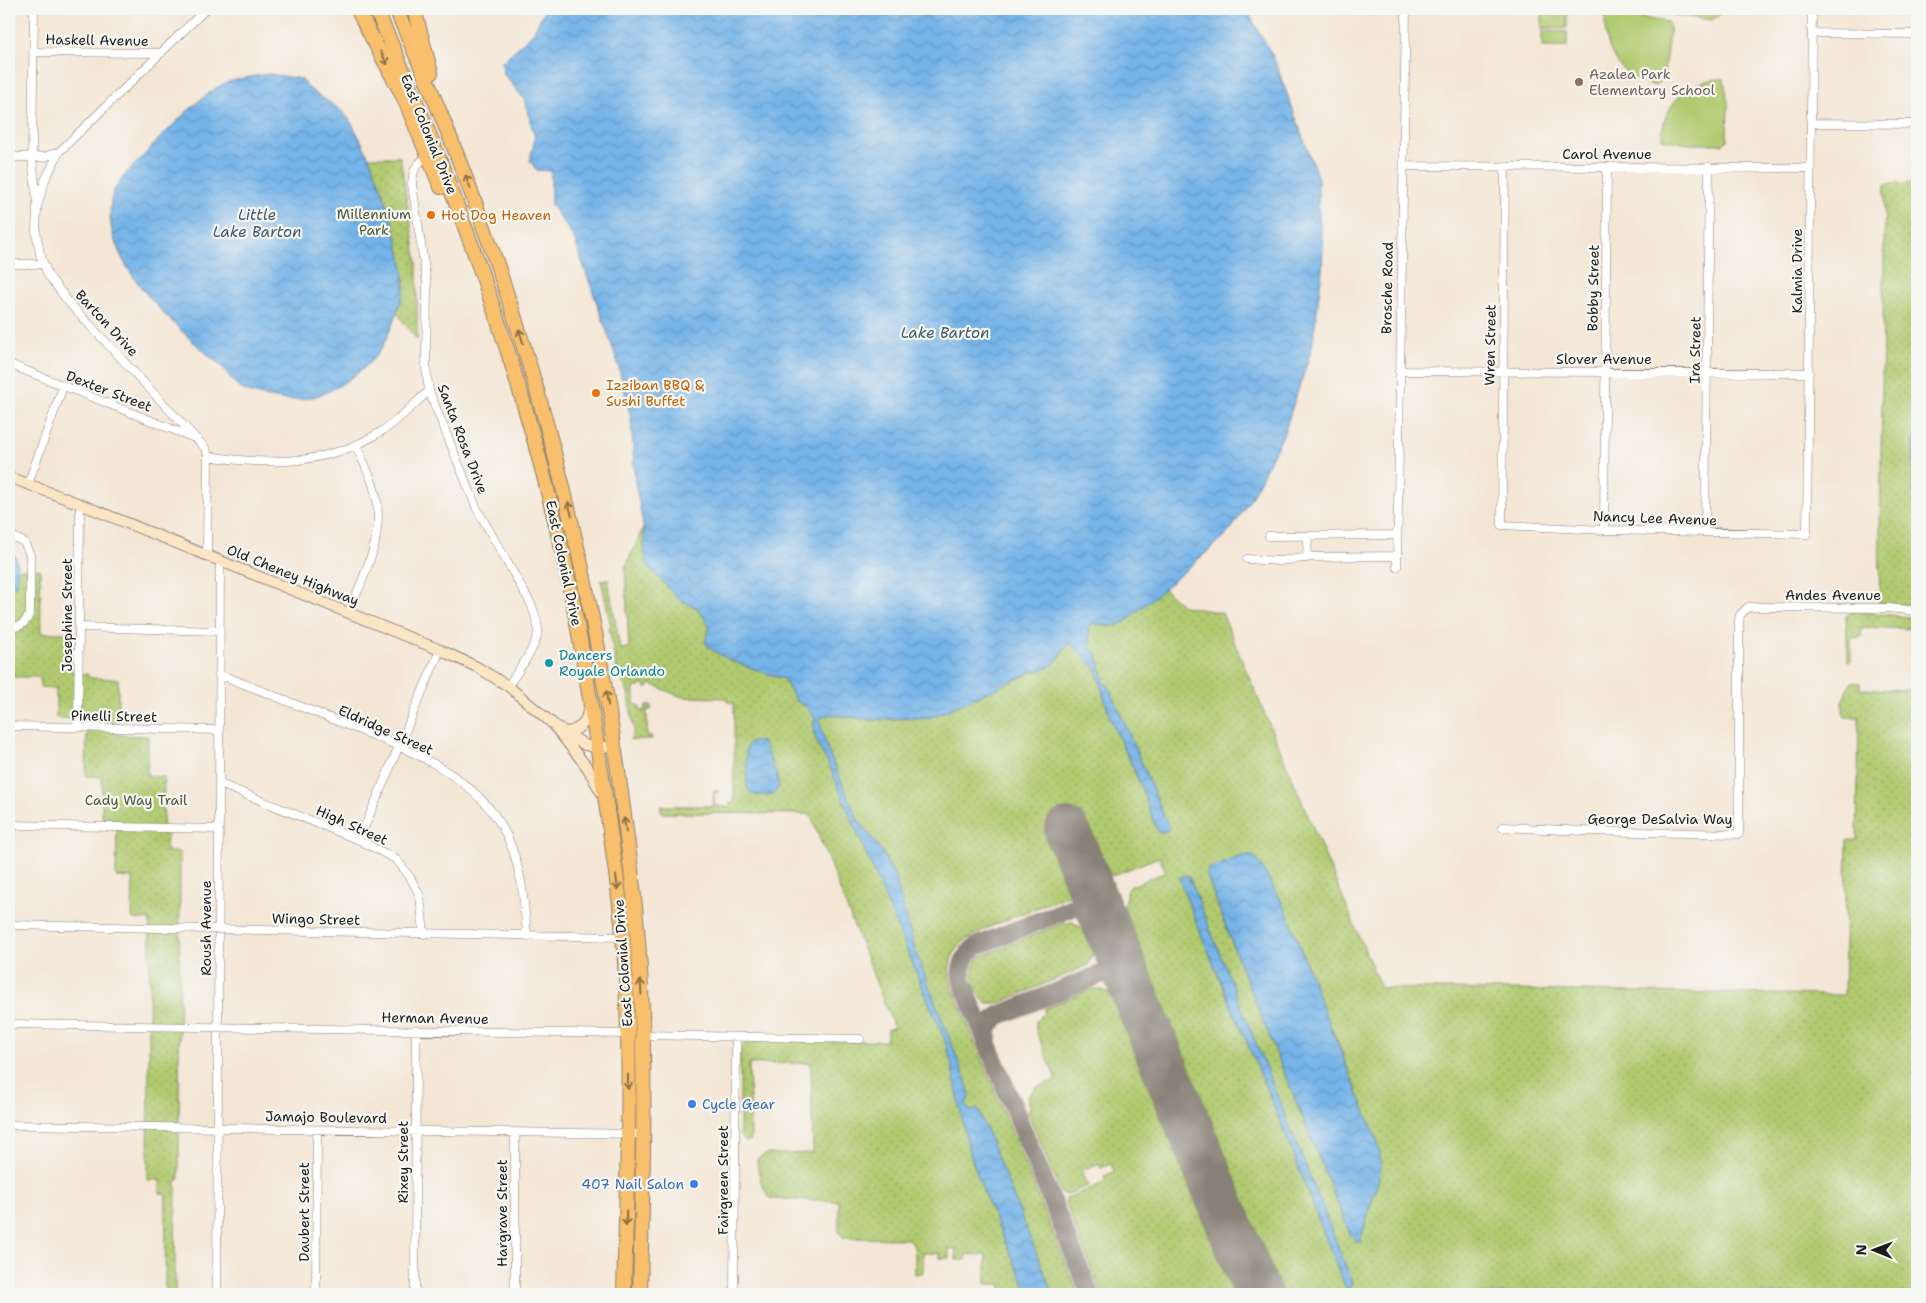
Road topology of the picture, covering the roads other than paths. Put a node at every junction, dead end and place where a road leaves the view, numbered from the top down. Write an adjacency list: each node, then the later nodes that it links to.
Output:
1 (34, 9): 11 (street)
2 (206, 9): 12 (street, Barton Drive)
3 (357, 9): 17 (highway, one-way to 17)
4 (376, 9): 28 (highway, East Colonial Drive)
5 (396, 9): 13 (highway, East Colonial Drive)
6 (414, 9): 13 (highway)
7 (1406, 9): 20 (street, Brosche Road)
8 (1812, 9): 9 (street, Kalmia Drive)
9 (1812, 33): 10 (street); 14 (street, Kalmia Drive)
10 (1917, 34)
11 (33, 52): 12 (street, Haskell Avenue); 19 (street)
12 (160, 53): 16 (street, Barton Drive)
13 (438, 105): 40 (highway, East Colonial Drive, one-way to 13)
14 (1811, 123): 15 (street); 24 (street, Kalmia Drive)
15 (1917, 124)
16 (59, 152): 19 (street); 25 (street, Barton Drive)
17 (428, 156): 28 (highway); 37 (street, Santa Rosa Drive)
18 (9, 157): 19 (street)
19 (32, 157): 25 (street)
20 (1404, 166): 21 (street, Carol Avenue); 31 (street, Brosche Road)
21 (1504, 166): 22 (street, Carol Avenue); 32 (street, Wren Street)
22 (1607, 167): 23 (street, Carol Avenue); 33 (street, Bobby Street)
23 (1709, 167): 24 (street, Carol Avenue); 34 (street, Ira Street)
24 (1811, 168): 35 (street, Kalmia Drive)
25 (37, 207): 27 (street, Barton Drive)
26 (9, 264): 27 (street)
27 (43, 264): 38 (street, Barton Drive)
28 (482, 273): 29 (highway, East Colonial Drive)
29 (506, 346): 40 (highway); 41 (highway, East Colonial Drive)
30 (9, 364): 36 (street, Dexter Street)
31 (1399, 371): 32 (street, Slover Avenue); 52 (street, Brosche Road)
32 (1502, 371): 33 (street, Slover Avenue); 47 (street, Wren Street)
33 (1605, 372): 34 (street, Slover Avenue); 48 (street, Bobby Street)
34 (1708, 372): 35 (street, Slover Avenue); 49 (street, Ira Street)
35 (1809, 373): 50 (street, Kalmia Drive)
36 (64, 387): 38 (street, Dexter Street); 44 (street)
37 (429, 391): 39 (street); 69 (street, Santa Rosa Drive)
38 (201, 441): 42 (street, Barton Drive)
39 (356, 446): 42 (street); 63 (street)
40 (555, 450): 45 (highway, East Colonial Drive)
41 (538, 453): 45 (highway); 70 (highway, East Colonial Drive)
42 (208, 456): 55 (street)
43 (9, 477): 44 (street, Old Cheney Highway)
44 (28, 484): 46 (street, Old Cheney Highway)
45 (564, 484): 77 (highway, East Colonial Drive, one-way to 45)
46 (80, 504): 55 (street, Old Cheney Highway); 64 (street, Josephine Street)
47 (1502, 525): 48 (street, Nancy Lee Avenue)
48 (1604, 530): 49 (street, Nancy Lee Avenue)
49 (1705, 532): 50 (street, Nancy Lee Avenue)
50 (1807, 534)
51 (9, 535): 65 (street)
52 (1398, 535): 54 (street); 56 (street, Brosche Road)
53 (1269, 536): 54 (street)
54 (1308, 536): 57 (street)
55 (207, 556): 59 (street, Old Cheney Highway)
56 (1397, 556): 57 (street); 60 (street, Brosche Road)
57 (1307, 558): 58 (street)
58 (1247, 559)
59 (220, 561): 63 (street, Old Cheney Highway); 66 (street, Roush Avenue)
60 (1397, 567)
61 (1748, 607): 62 (street, Andes Avenue); 83 (street, George DeSalvia Way)
62 (1917, 611)
63 (349, 612): 67 (street, Old Cheney Highway)
64 (80, 627): 66 (street); 73 (street, Josephine Street)
65 (9, 628)
66 (219, 631): 68 (street, Roush Avenue)
67 (440, 650): 69 (street, Old Cheney Highway); 76 (street)
68 (219, 674): 74 (street, Roush Avenue); 76 (street, Eldridge Street)
69 (508, 686): 71 (street, Old Cheney Highway)
70 (591, 696): 75 (street); 78 (highway, East Colonial Drive)
71 (552, 724): 75 (street, Old Cheney Highway); 79 (street, Old Cheney Highway)
72 (9, 726): 73 (street, Pinelli Street)
73 (78, 727): 74 (street, Pinelli Street)
74 (219, 730): 80 (street, Roush Avenue)
75 (568, 732): 78 (street, Old Cheney Highway)
76 (400, 746): 85 (street); 89 (street, Eldridge Street)
77 (615, 752): 78 (street); 95 (highway, East Colonial Drive, one-way to 77)
78 (599, 754): 79 (street); 81 (highway, East Colonial Drive)
79 (580, 758): 81 (street, Old Cheney Highway)
80 (220, 784): 84 (street, Roush Avenue); 85 (street, High Street)
81 (606, 800): 90 (highway, East Colonial Drive, one-way to 90)
82 (9, 825): 84 (street)
83 (1502, 826)
84 (219, 829): 87 (street, Roush Avenue)
85 (359, 840): 88 (street, High Street)
86 (9, 925): 87 (street, Wingo Street)
87 (218, 930): 88 (street, Wingo Street); 92 (street, Roush Avenue)
88 (424, 934): 89 (street, Wingo Street)
89 (527, 936): 90 (street, Wingo Street)
90 (623, 937): 94 (highway, East Colonial Drive)
91 (9, 1024): 92 (street, Herman Avenue)
92 (218, 1027): 93 (street, Herman Avenue); 99 (street, Roush Avenue)
93 (416, 1030): 94 (street, Herman Avenue); 101 (street, Rixey Street)
94 (628, 1033): 95 (street, Herman Avenue); 103 (highway, East Colonial Drive, one-way to 103)
95 (643, 1035): 96 (street, Herman Avenue); 104 (highway, East Colonial Drive)
96 (736, 1037): 97 (street, Herman Avenue); 113 (street, Fairgreen Street)
97 (860, 1039)
98 (9, 1125): 99 (street, Jamajo Boulevard)
99 (217, 1128): 100 (street, Jamajo Boulevard); 107 (street, Roush Avenue)
100 (317, 1130): 101 (street, Jamajo Boulevard); 108 (street, Daubert Street)
101 (416, 1131): 102 (street, Jamajo Boulevard); 109 (street, Rixey Street)
102 (515, 1132): 103 (street, Jamajo Boulevard); 110 (street, Hargrave Street)
103 (628, 1134): 104 (street, Jamajo Boulevard); 105 (highway, East Colonial Drive, one-way to 105)
104 (643, 1134): 106 (highway, East Colonial Drive)
105 (625, 1271): 106 (street); 111 (highway, East Colonial Drive)
106 (641, 1271): 112 (highway, East Colonial Drive)
107 (216, 1294)
108 (316, 1294)
109 (415, 1294)
110 (514, 1294)
111 (624, 1294)
112 (640, 1294)
113 (734, 1294)

